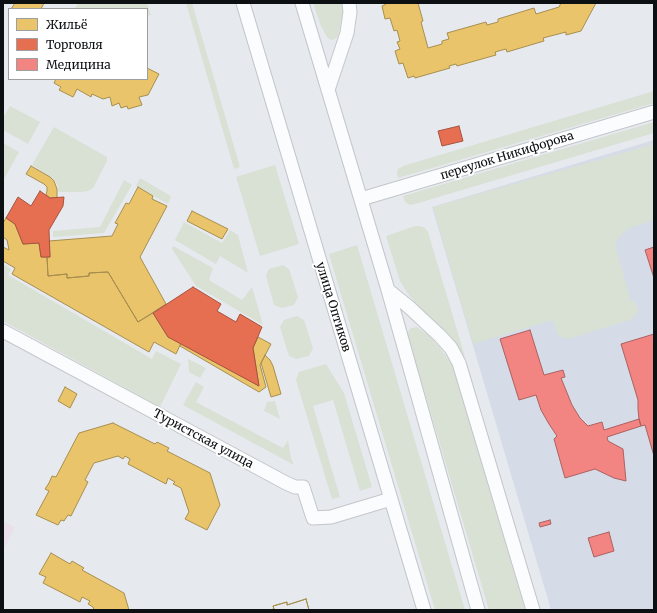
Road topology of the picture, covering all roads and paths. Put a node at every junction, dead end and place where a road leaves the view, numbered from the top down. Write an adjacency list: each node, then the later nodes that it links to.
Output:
1 (243, 3): 9 (street, улица Оптиков)
2 (302, 3): 4 (street)
3 (349, 3): 4 (street)
4 (328, 90): 6 (street)
5 (654, 112): 6 (street, переулок Никифорова)
6 (361, 199): 7 (street)
7 (388, 290): 11 (street); 12 (street)
8 (3, 331): 9 (street, Туристская улица)
9 (392, 499): 10 (street, улица Оптиков)
10 (424, 610)
11 (478, 610)
12 (533, 610)

